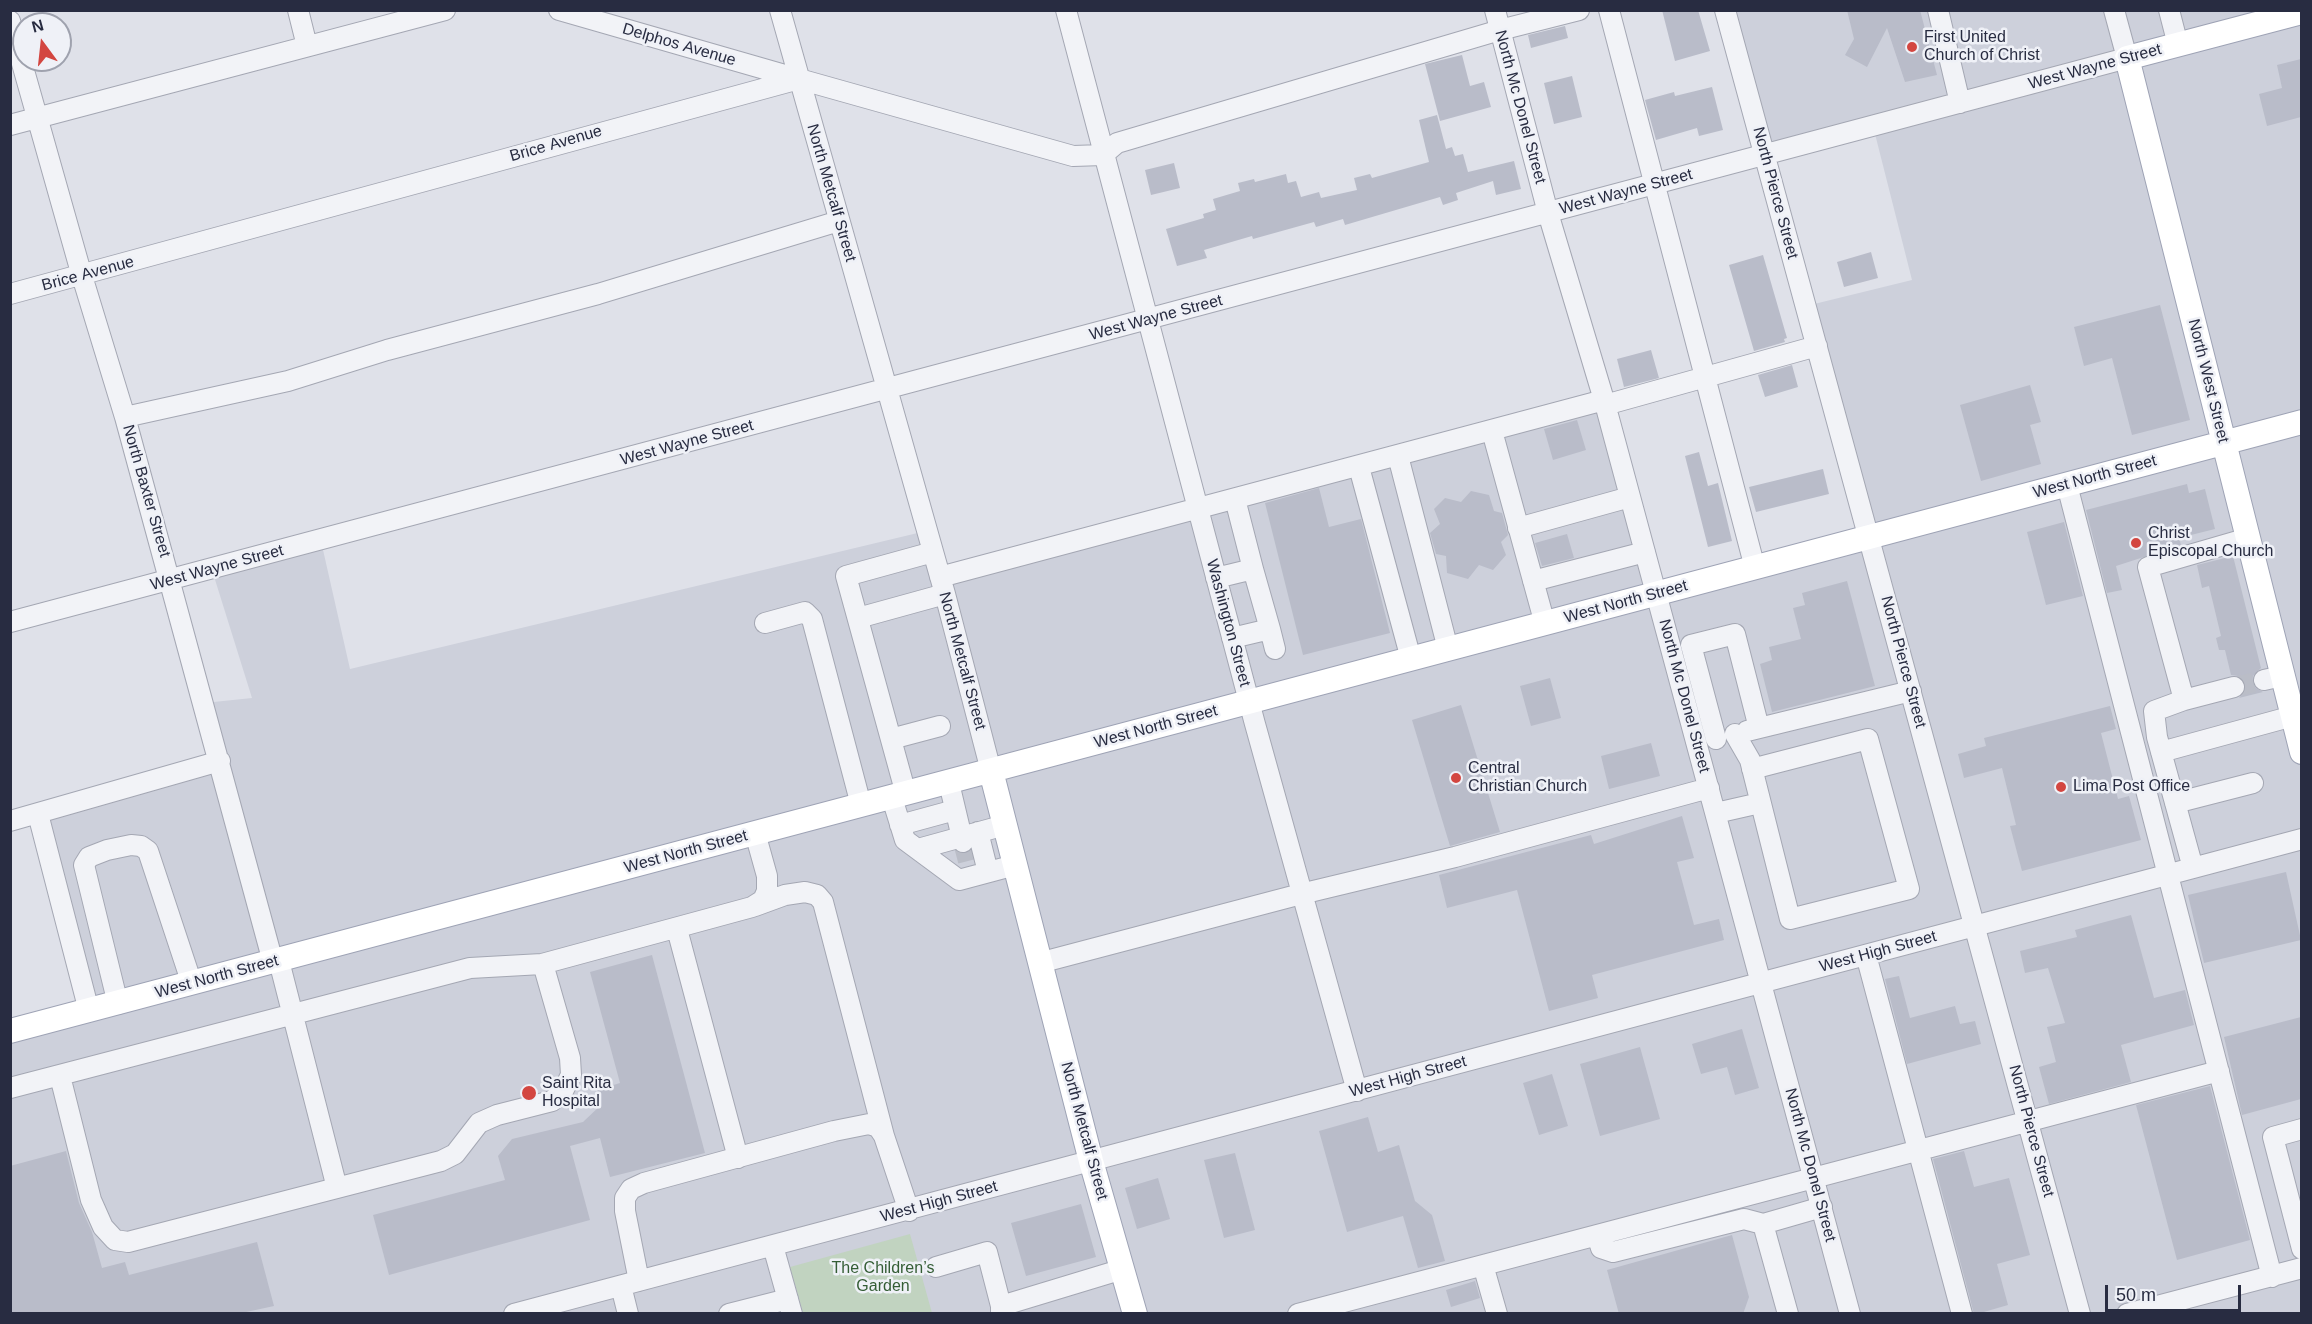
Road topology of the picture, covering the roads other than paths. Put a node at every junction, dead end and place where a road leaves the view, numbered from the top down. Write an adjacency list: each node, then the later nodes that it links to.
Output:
1 (298, 10): 17 (street)
2 (445, 10): 17 (street)
3 (559, 10): 19 (street, Delphos Avenue)
4 (780, 10): 19 (street, North Metcalf Street)
5 (1066, 10): 23 (street, Washington Street)
6 (1495, 10): 15 (street, North Mc Donel Street)
7 (1579, 10): 15 (street)
8 (1609, 10): 25 (street)
9 (1725, 10): 24 (street, North Pierce Street)
10 (1938, 10): 20 (street)
11 (2114, 10): 18 (street, North West Street)
12 (2169, 10): 16 (street)
13 (2294, 12): 16 (main road, West Wayne Street)
14 (10, 21): 21 (street, North Baxter Street)
15 (1500, 30): 23 (street); 26 (street, North Mc Donel Street)
16 (2178, 45): 18 (main road, West Wayne Street)
17 (307, 46): 21 (street)
18 (2127, 58): 20 (street, West Wayne Street); 38 (main road, North West Street)
19 (799, 79): 23 (street); 27 (street, North Metcalf Street); 28 (street, Brice Avenue)
20 (1960, 103): 24 (street, West Wayne Street)
21 (39, 118): 22 (street); 28 (street, North Baxter Street)
22 (10, 125)
23 (1103, 155): 30 (street, Washington Street)
24 (1765, 155): 25 (street, West Wayne Street); 31 (street, North Pierce Street)
25 (1654, 185): 26 (street, West Wayne Street); 32 (street)
26 (1548, 213): 30 (street, West Wayne Street); 34 (street, North Mc Donel Street)
27 (839, 221): 33 (street, North Metcalf Street); 35 (street)
28 (82, 276): 29 (street, Brice Avenue); 35 (street, North Baxter Street)
29 (10, 294)
30 (1148, 320): 33 (street, West Wayne Street); 44 (street, Washington Street)
31 (1817, 346): 32 (street); 46 (street, North Pierce Street)
32 (1705, 376): 34 (street); 50 (street)
33 (886, 390): 48 (street, North Metcalf Street); 53 (street, West Wayne Street)
34 (1605, 402): 37 (street); 42 (street, North Mc Donel Street)
35 (125, 417): 53 (street, North Baxter Street)
36 (2301, 422): 38 (main road, West North Street)
37 (1492, 430): 39 (street); 45 (street)
38 (2224, 443): 41 (main road, West North Street); 47 (main road, North West Street)
39 (1398, 456): 40 (street); 64 (street)
40 (1359, 467): 43 (street); 65 (street)
41 (2067, 484): 46 (main road, West North Street); 99 (street)
42 (1630, 497): 45 (street); 49 (street, North Mc Donel Street)
43 (1235, 499): 44 (street); 51 (street)
44 (1198, 509): 52 (street, Washington Street); 55 (street)
45 (1518, 528): 54 (street)
46 (1869, 537): 50 (main road, West North Street); 67 (street, North Pierce Street)
47 (2248, 538): 68 (street); 70 (main road, North West Street)
48 (933, 552): 55 (street, North Metcalf Street); 57 (street)
49 (1645, 552): 54 (street); 56 (street, North Mc Donel Street)
50 (1755, 568): 56 (main road, West North Street)
51 (1253, 569): 52 (street); 61 (street)
52 (1216, 578): 62 (street, Washington Street)
53 (171, 581): 58 (street, West Wayne Street); 77 (street, North Baxter Street)
54 (1533, 581): 60 (street)
55 (942, 585): 57 (street); 79 (street, North Metcalf Street)
56 (1656, 594): 60 (main road, West North Street); 74 (street, North Mc Donel Street)
57 (858, 618): 73 (street)
58 (10, 622)
59 (765, 623): 86 (street)
60 (1545, 624): 64 (main road, West North Street)
61 (1270, 629): 62 (street); 63 (street)
62 (1232, 638): 69 (street, Washington Street)
63 (1275, 649)
64 (1448, 649): 65 (main road, West North Street)
65 (1411, 659): 69 (main road, West North Street)
66 (2234, 687): 68 (street)
67 (1911, 691): 72 (street); 102 (street, North Pierce Street)
68 (2184, 700): 75 (street)
69 (1249, 703): 79 (main road, West North Street); 100 (street, Washington Street)
70 (2293, 716): 75 (street); 76 (main road, North West Street)
71 (940, 726): 73 (street)
72 (1759, 728): 74 (street); 74 (street)
73 (891, 739): 83 (street)
74 (1716, 739): 78 (street); 82 (street, North Mc Donel Street)
75 (2161, 752): 85 (street)
76 (2301, 752)
77 (220, 761): 89 (street); 105 (street, North Baxter Street)
78 (1752, 769): 84 (street); 84 (street)
79 (991, 771): 80 (main road, West North Street); 92 (main road, North Metcalf Street)
80 (949, 783): 83 (main road, West North Street); 87 (street)
81 (2253, 783): 85 (street)
82 (1709, 788): 88 (street, North Mc Donel Street); 100 (street)
83 (899, 796): 86 (main road, West North Street); 91 (street)
84 (1760, 803): 88 (street)
85 (2175, 803): 98 (street)
86 (861, 806): 93 (main road, West North Street)
87 (955, 810): 91 (street); 96 (street)
88 (1716, 813): 108 (street, North Mc Donel Street)
89 (38, 814): 90 (street); 111 (street)
90 (10, 821)
91 (900, 825): 95 (street)
92 (1005, 825): 96 (street); 97 (main road, North Metcalf Street)
93 (755, 833): 101 (street); 105 (main road, West North Street)
94 (2301, 839): 98 (street, West High Street)
95 (918, 849): 96 (street); 96 (street)
96 (972, 854): 97 (street)
97 (1015, 866): 106 (main road, North Metcalf Street)
98 (2193, 868): 99 (street, West High Street)
99 (2168, 875): 102 (street, West High Street); 114 (street)
100 (1301, 894): 106 (street); 117 (street, Washington Street)
101 (752, 908): 103 (street); 120 (street)
102 (1975, 926): 104 (street, West High Street); 118 (street, North Pierce Street)
103 (677, 929): 107 (street); 122 (street)
104 (1866, 955): 108 (street, West High Street); 121 (street)
105 (276, 961): 109 (main road, West North Street); 112 (street, North Baxter Street)
106 (1039, 963): 123 (main road, North Metcalf Street)
107 (543, 964): 112 (street); 125 (street)
108 (1761, 983): 117 (street, West High Street); 124 (street, North Mc Donel Street)
109 (192, 984): 110 (main road, West North Street); 110 (street)
110 (118, 1004): 111 (main road, West North Street)
111 (89, 1011): 113 (main road, West North Street)
112 (293, 1016): 115 (street); 125 (street, North Baxter Street)
113 (10, 1031)
114 (2219, 1071): 118 (street); 136 (street)
115 (60, 1076): 116 (street); 125 (street)
116 (10, 1088)
117 (1357, 1091): 123 (street, West High Street)
118 (2028, 1121): 121 (street); 150 (street, North Pierce Street)
119 (2301, 1129): 131 (street)
120 (885, 1136): 122 (street); 127 (street)
121 (1918, 1150): 124 (street); 149 (street)
122 (738, 1158): 137 (street)
123 (1091, 1161): 127 (street, West High Street); 135 (main road, North Metcalf Street)
124 (1814, 1178): 126 (street, North Mc Donel Street); 129 (street)
125 (337, 1188)
126 (1822, 1207): 128 (street); 148 (street, North Mc Donel Street)
127 (909, 1210): 130 (street, West High Street)
128 (1763, 1224): 129 (street); 147 (street)
129 (1597, 1235): 132 (street)
130 (773, 1246): 137 (street, West High Street); 139 (street)
131 (2301, 1249)
132 (1484, 1265): 145 (street); 146 (street)
133 (936, 1267): 140 (street)
134 (2301, 1268): 136 (street)
135 (1123, 1269): 140 (street); 144 (main road, North Metcalf Street)
136 (2272, 1277): 138 (street)
137 (630, 1283): 141 (street, West High Street); 142 (street)
138 (2195, 1305): 151 (street)
139 (790, 1306): 143 (street)
140 (1001, 1310)
141 (514, 1314)
142 (628, 1314)
143 (729, 1314)
144 (1135, 1314)
145 (1299, 1314)
146 (1497, 1314)
147 (1788, 1314)
148 (1850, 1314)
149 (1962, 1314)
150 (2080, 1314)
151 (2127, 1314)

